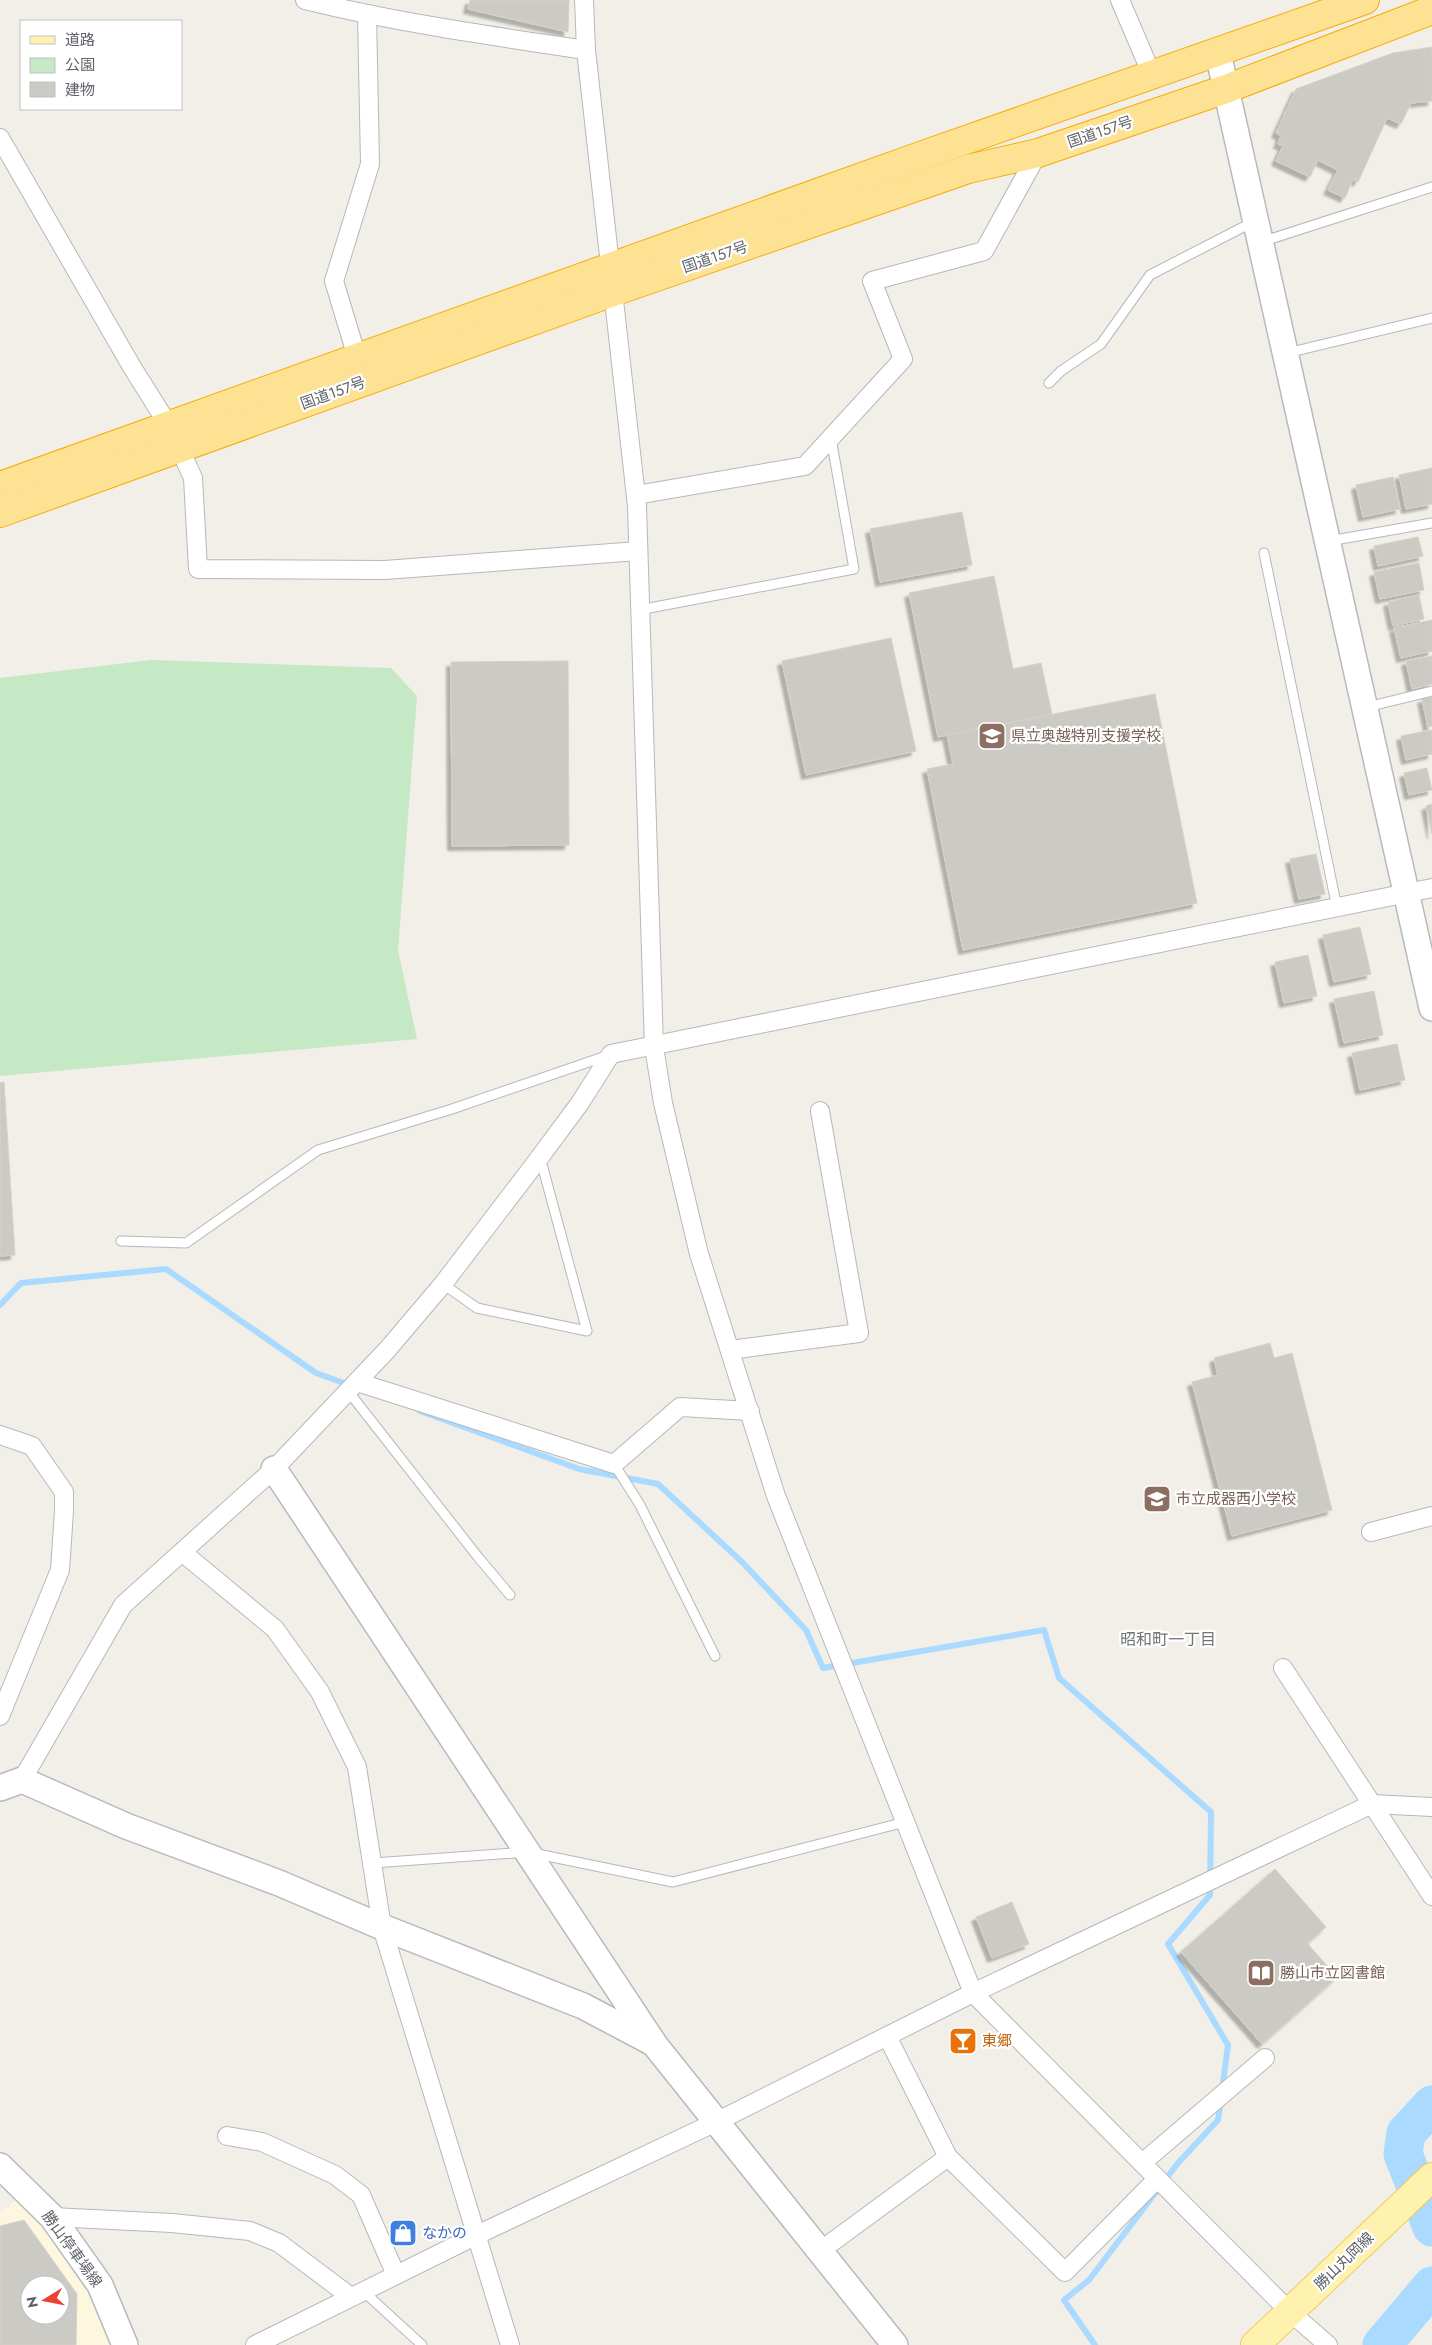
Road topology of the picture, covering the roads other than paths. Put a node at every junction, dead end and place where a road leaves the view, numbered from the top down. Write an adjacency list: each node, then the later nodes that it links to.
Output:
1 (305, 0): 6 (street)
2 (584, 0): 7 (street)
3 (1120, 0): 9 (street)
4 (1365, 0): 8 (highway, 国道157号)
5 (1432, 10): 10 (highway, 国道157号)
6 (367, 14): 7 (street); 18 (street)
7 (586, 50): 15 (street)
8 (1218, 53): 9 (highway, 国道157号); 10 (street)
9 (1152, 75): 15 (highway, 国道157号)
10 (1226, 89): 12 (highway, 国道157号); 14 (street)
11 (0, 138): 21 (street)
12 (1038, 153): 15 (highway, 国道157号); 20 (street)
13 (1432, 187): 14 (lane)
14 (1258, 232): 17 (street); 19 (lane)
15 (611, 280): 18 (highway, 国道157号); 23 (street)
16 (1432, 318): 17 (lane)
17 (1286, 353): 26 (street)
18 (361, 370): 21 (highway, 国道157号)
19 (1049, 383)
20 (831, 435): 23 (street); 29 (lane)
21 (175, 437): 22 (highway, 国道157号); 24 (highway, 国道157号); 27 (street)
22 (0, 486)
23 (636, 495): 27 (street)
24 (0, 513)
25 (1432, 523): 26 (lane)
26 (1326, 542): 31 (street)
27 (638, 551): 29 (street)
28 (1264, 553): 34 (lane)
29 (639, 610): 36 (street)
30 (1432, 691): 31 (lane)
31 (1364, 707): 33 (street)
32 (1432, 888): 33 (street)
33 (1405, 894): 34 (street); 35 (street)
34 (1338, 908): 36 (street)
35 (1432, 1008)
36 (654, 1047): 37 (street); 42 (street)
37 (611, 1054): 39 (street); 40 (lane)
38 (820, 1111): 42 (street)
39 (540, 1157): 41 (street); 41 (lane)
40 (121, 1241)
41 (443, 1284): 43 (street)
42 (730, 1350): 44 (street)
43 (353, 1387): 46 (street); 47 (street); 51 (lane)
44 (750, 1411): 46 (street); 58 (street)
45 (0, 1435): 54 (street)
46 (614, 1464): 52 (lane)
47 (274, 1469): 50 (street); 59 (street)
48 (1432, 1516): 49 (street)
49 (1371, 1532)
50 (182, 1552): 55 (street); 60 (street)
51 (510, 1595)
52 (714, 1656)
53 (1282, 1668): 56 (street)
54 (0, 1716)
55 (11, 1784): 62 (street)
56 (1372, 1804): 57 (street); 61 (street); 63 (street)
57 (1432, 1807)
58 (905, 1822): 59 (lane); 63 (street)
59 (528, 1852): 60 (lane); 65 (street)
60 (373, 1864): 62 (street)
61 (1432, 1896)
62 (382, 1927): 65 (street); 75 (street)
63 (973, 1993): 64 (street); 70 (street)
64 (887, 2036): 67 (street); 69 (street)
65 (656, 2044): 67 (street)
66 (1265, 2058): 70 (street)
67 (716, 2122): 75 (street); 76 (street)
68 (227, 2136): 77 (street)
69 (948, 2157): 73 (street); 76 (street)
70 (1142, 2162): 73 (street)
71 (0, 2166): 74 (street, 勝山停車場線)
72 (1432, 2177): 79 (main road, 勝山丸岡線)
73 (1157, 2178): 79 (street)
74 (52, 2217): 78 (street); 80 (street, 勝山停車場線)
75 (477, 2235): 77 (street); 83 (street)
76 (820, 2250): 84 (street)
77 (396, 2275): 78 (street)
78 (357, 2294): 81 (street); 82 (lane)
79 (1290, 2312): 85 (main road, 勝山丸岡線); 86 (street)
80 (125, 2345)
81 (256, 2345)
82 (422, 2345)
83 (510, 2345)
84 (895, 2345)
85 (1255, 2345)
86 (1328, 2345)

